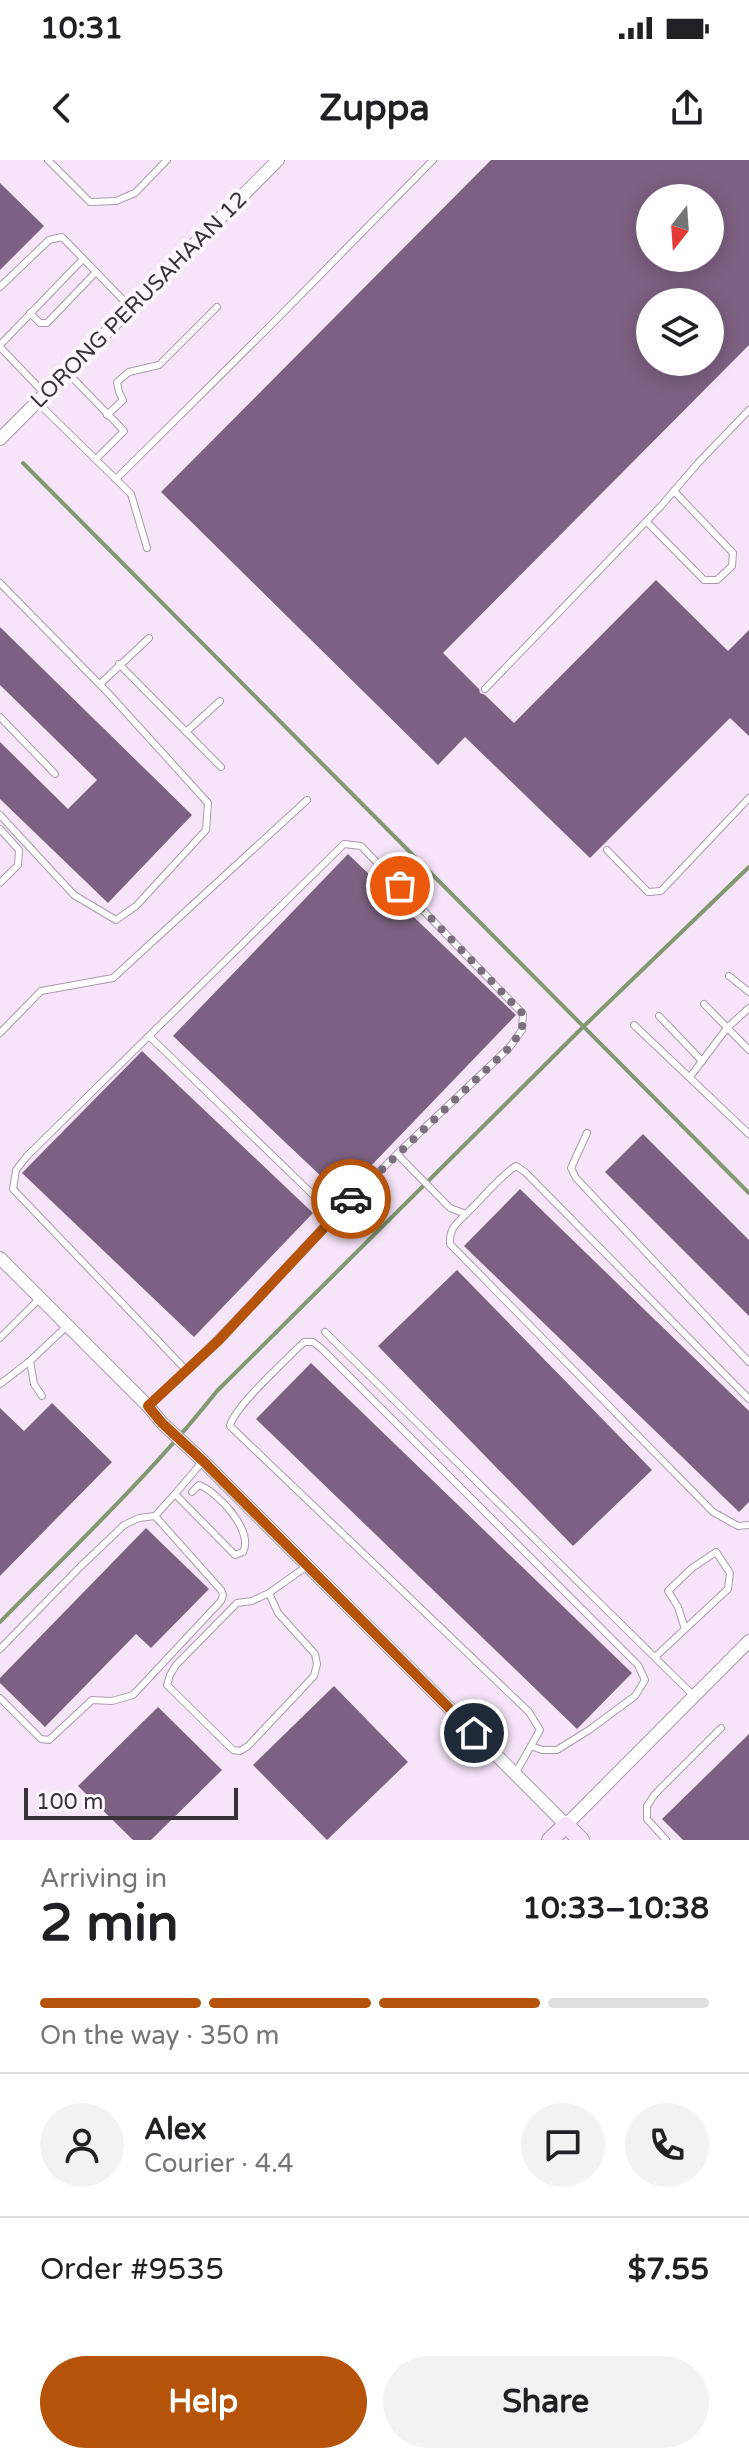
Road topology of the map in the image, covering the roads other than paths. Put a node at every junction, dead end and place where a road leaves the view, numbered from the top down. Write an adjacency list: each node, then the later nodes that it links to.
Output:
1 (48, 160): 2 (lane)
2 (167, 160)
3 (278, 160): 9 (street, LORONG PERUSAHAAN 12)
4 (433, 160): 18 (lane)
5 (83, 259): 6 (lane); 7 (lane); 10 (lane)
6 (96, 272): 9 (lane); 10 (lane)
7 (0, 287)
8 (217, 307): 15 (lane)
9 (131, 308): 12 (street, LORONG PERUSAHAAN 12)
10 (30, 313): 11 (lane)
11 (0, 346): 13 (lane)
12 (67, 372): 13 (street, LORONG PERUSAHAAN 12); 15 (lane)
13 (41, 398): 16 (street, LORONG PERUSAHAAN 12); 17 (lane)
14 (749, 410): 19 (lane)
15 (107, 415): 17 (lane)
16 (0, 439)
17 (96, 459): 18 (lane)
18 (116, 479): 21 (lane)
19 (674, 491): 20 (lane); 20 (lane)
20 (647, 522): 26 (lane)
21 (147, 548)
22 (0, 583): 25 (lane)
23 (149, 638): 24 (lane)
24 (119, 664): 25 (lane); 29 (lane)
25 (100, 684): 34 (lane)
26 (485, 689)
27 (220, 701): 29 (lane)
28 (0, 717): 31 (lane)
29 (186, 732): 30 (lane)
30 (221, 767)
31 (55, 774)
32 (749, 798): 36 (lane)
33 (307, 800): 45 (lane)
34 (0, 815)
35 (0, 829): 37 (lane)
36 (607, 850)
37 (0, 883)
38 (729, 976): 39 (lane)
39 (749, 992)
40 (704, 1004): 44 (lane)
41 (749, 1008): 44 (lane)
42 (659, 1016): 48 (lane)
43 (634, 1025): 49 (lane)
44 (727, 1028): 47 (lane); 48 (lane)
45 (0, 1033)
46 (149, 1036): 52 (lane); 54 (lane); 62 (lane)
47 (749, 1050)
48 (702, 1061): 49 (lane)
49 (690, 1077): 51 (lane)
50 (587, 1133): 61 (lane)
51 (749, 1134)
52 (397, 1154): 53 (lane); 54 (lane)
53 (466, 1214): 65 (lane); 71 (lane)
54 (335, 1216): 62 (lane)
55 (0, 1258): 56 (street)
56 (40, 1298): 57 (street); 59 (lane)
57 (68, 1325): 60 (lane); 66 (street)
58 (325, 1332): 77 (lane)
59 (0, 1338)
60 (30, 1361): 63 (lane); 64 (lane)
61 (749, 1362)
62 (187, 1371): 66 (lane)
63 (0, 1384)
64 (42, 1396)
65 (749, 1399)
66 (148, 1406): 67 (street)
67 (203, 1461): 69 (lane); 72 (street)
68 (192, 1492): 69 (lane)
69 (175, 1494): 70 (lane)
70 (155, 1516): 76 (lane); 79 (lane)
71 (749, 1525)
72 (307, 1566): 73 (lane); 82 (street)
73 (269, 1593): 73 (lane)
74 (685, 1629): 74 (lane); 77 (lane)
75 (749, 1641): 78 (street)
76 (0, 1649)
77 (655, 1657): 78 (lane)
78 (694, 1696): 83 (street)
79 (0, 1698)
80 (721, 1728): 86 (lane)
81 (531, 1746): 81 (lane); 82 (lane)
82 (515, 1774): 83 (street)
83 (566, 1825): 84 (street); 85 (street)
84 (550, 1840)
85 (581, 1840)
86 (666, 1840)

